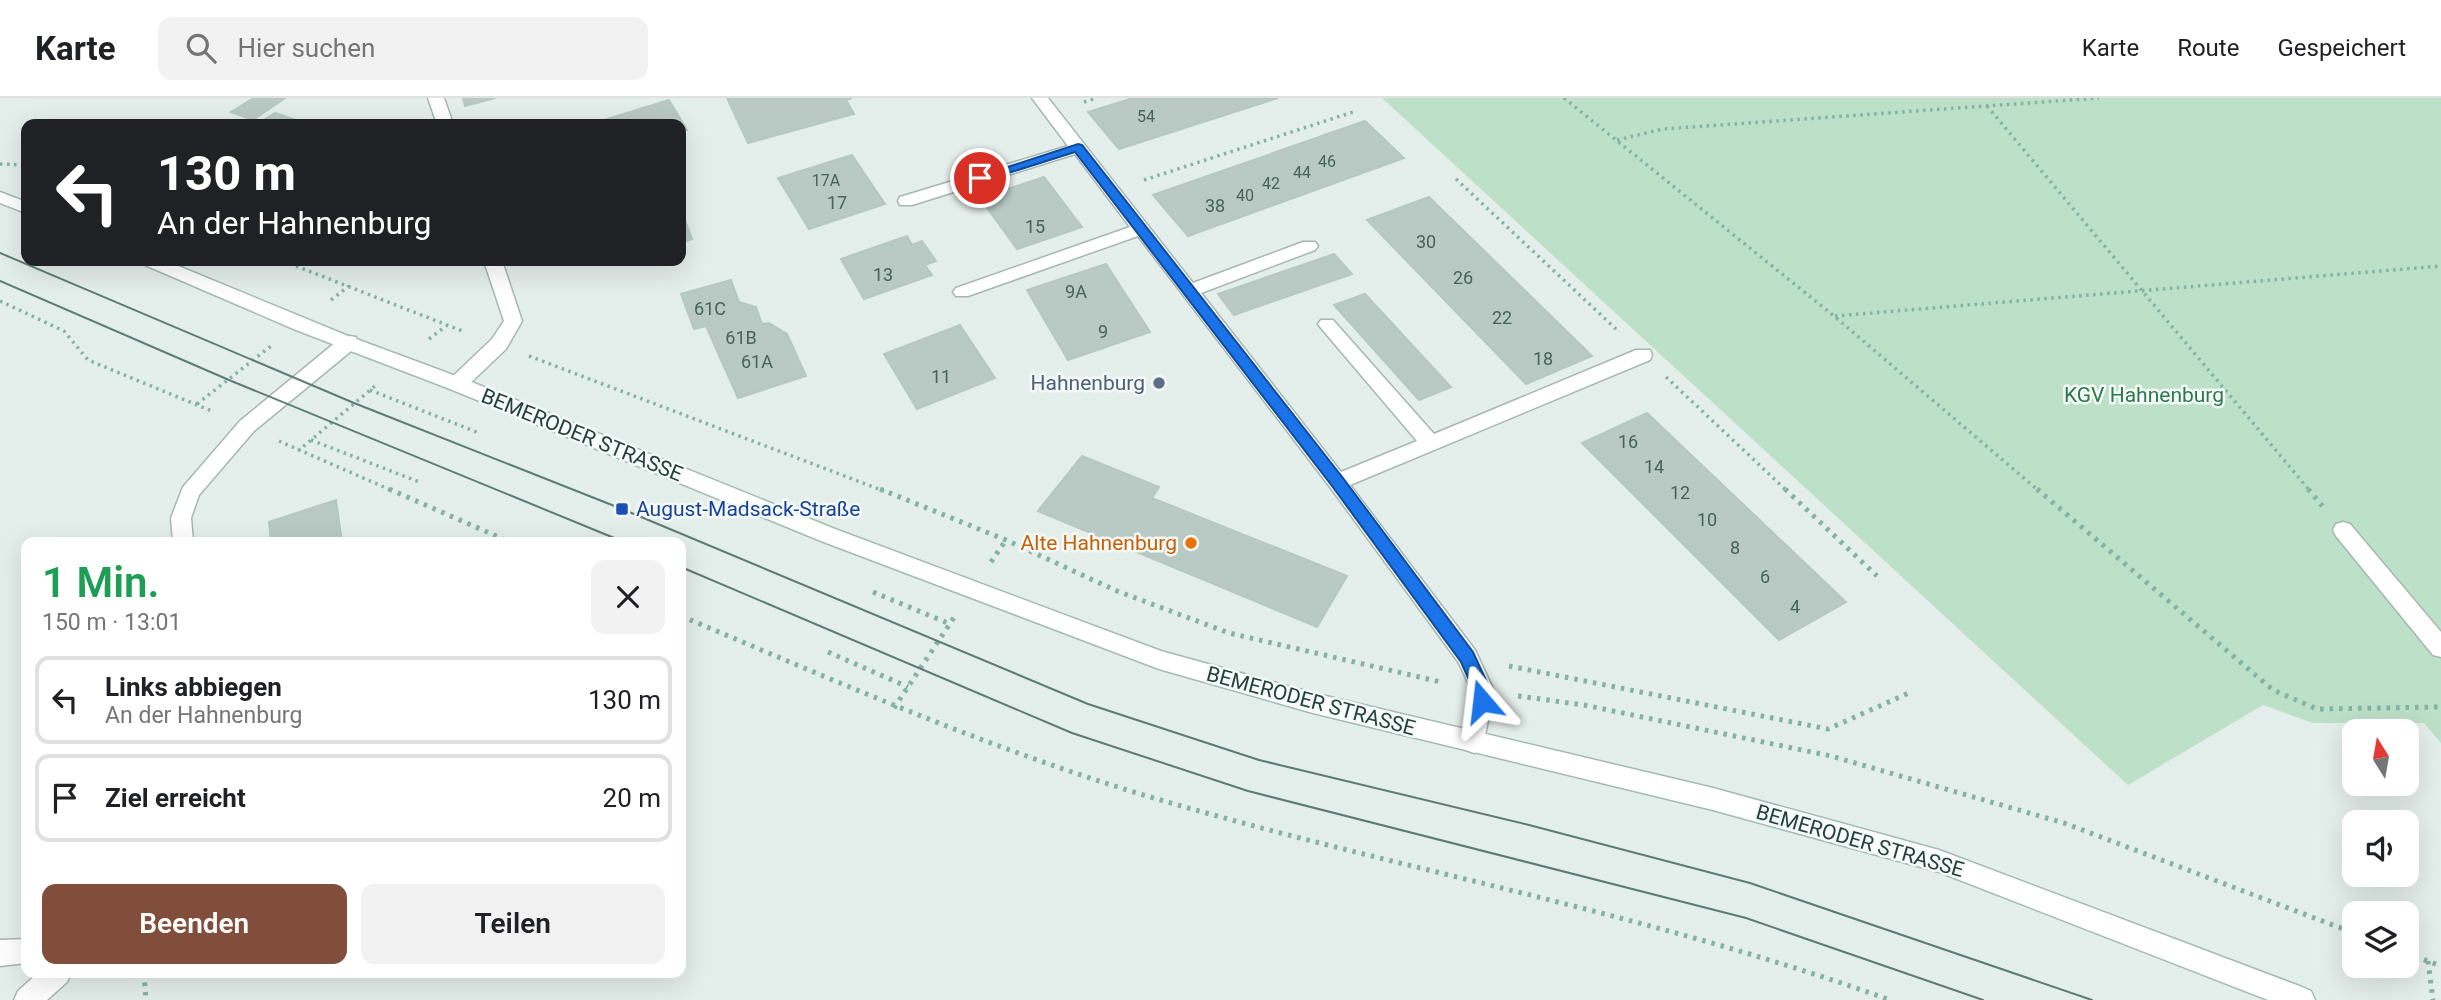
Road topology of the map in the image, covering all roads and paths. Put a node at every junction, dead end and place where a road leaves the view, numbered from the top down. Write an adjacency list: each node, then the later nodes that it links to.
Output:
1 (436, 98): 7 (street)
2 (1040, 98): 9 (street)
3 (1564, 98): 8 (path)
4 (2099, 98): 5 (path)
5 (1987, 106): 8 (path); 24 (path)
6 (1353, 112): 12 (path)
7 (443, 119)
8 (1616, 140): 26 (path)
9 (1078, 148): 12 (street); 14 (street)
10 (0, 164): 11 (path)
11 (21, 165)
12 (1111, 190): 16 (street)
13 (0, 197): 15 (street)
14 (906, 201)
15 (21, 206)
16 (1141, 229): 22 (street); 23 (street)
17 (1309, 246): 22 (street)
18 (163, 266): 28 (street, BEMERODER STRASSE)
19 (296, 266): 29 (path)
20 (495, 266): 29 (street, BEMERODER STRASSE)
21 (2441, 266): 24 (path)
22 (1188, 291): 37 (street)
23 (962, 292)
24 (2144, 292): 26 (path); 39 (path)
25 (0, 301): 33 (path)
26 (1834, 316): 53 (path)
27 (1326, 324): 36 (street)
28 (349, 342): 31 (street, BEMERODER STRASSE); 33 (street)
29 (499, 344): 31 (street, BEMERODER STRASSE); 42 (path)
30 (1643, 355): 36 (street)
31 (457, 384): 43 (street, BEMERODER STRASSE)
32 (370, 390): 34 (path)
33 (247, 426): 40 (street); 41 (path)
34 (479, 433)
35 (311, 440): 38 (path)
36 (1431, 443): 37 (street)
37 (1337, 482): 49 (street)
38 (422, 483)
39 (2343, 530): 47 (street)
40 (183, 537)
41 (498, 537)
42 (1006, 540): 43 (path); 51 (path)
43 (972, 590): 46 (path); 55 (street, BEMERODER STRASSE)
44 (873, 592): 46 (path)
45 (686, 618): 54 (path)
46 (950, 624): 50 (path)
47 (2441, 649)
48 (828, 652): 50 (path)
49 (1467, 657): 51 (street); 52 (path)
50 (908, 687): 54 (path)
51 (1483, 691): 55 (street); 56 (path)
52 (1911, 692)
53 (2441, 707)
54 (894, 708): 66 (path)
55 (1474, 743): 67 (street, BEMERODER STRASSE)
56 (2342, 928)
57 (21, 951): 58 (street)
58 (0, 953)
59 (2419, 958): 60 (path)
60 (2428, 961): 61 (path); 68 (path)
61 (2441, 966)
62 (52, 978): 64 (street)
63 (144, 978): 65 (path)
64 (27, 1000)
65 (146, 1000)
66 (1890, 1000)
67 (2302, 1000)
68 (2433, 1000)

